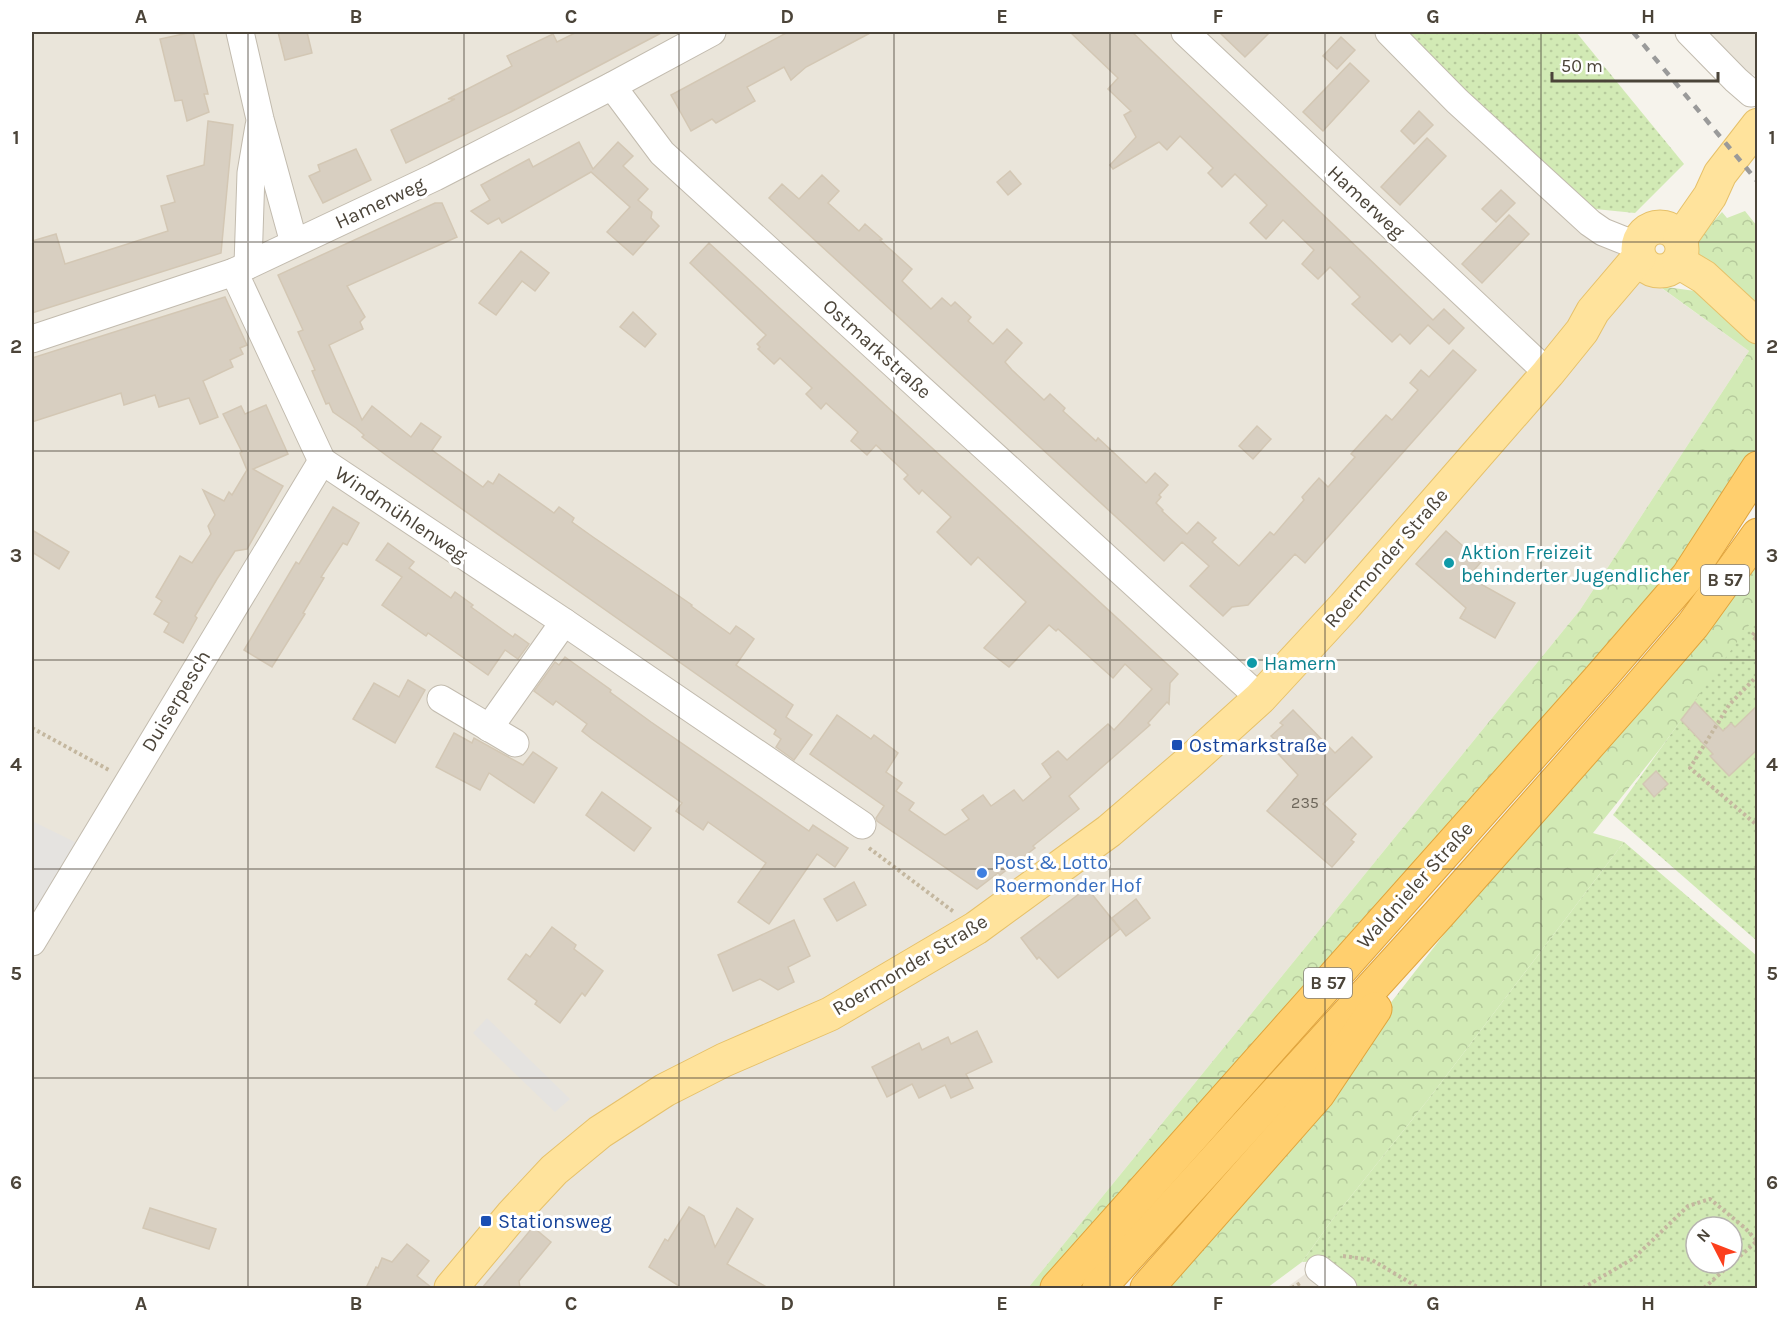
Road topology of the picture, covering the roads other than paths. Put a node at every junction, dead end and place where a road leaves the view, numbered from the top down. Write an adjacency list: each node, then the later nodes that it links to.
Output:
1 (240, 32): 8 (street, Windmühlenweg)
2 (712, 32): 6 (street, Hamerweg)
3 (1185, 32): 15 (street, Hamerweg)
4 (1389, 32): 11 (street)
5 (1689, 32): 7 (street)
6 (612, 86): 10 (street, Hamerweg); 20 (street, Ostmarkstraße)
7 (1751, 93)
8 (260, 119): 10 (street, Windmühlenweg); 12 (street, Windmühlenweg)
9 (1758, 125): 11 (main road, Roermonder Straße)
10 (294, 243): 12 (street, Hamerweg)
11 (1658, 250): 13 (main road); 15 (main road, Roermonder Straße)
12 (241, 268): 14 (street, Hamerweg); 16 (street, Windmühlenweg)
13 (1758, 327)
14 (32, 339)
15 (1548, 373): 20 (main road, Roermonder Straße)
16 (322, 461): 19 (street, Windmühlenweg); 26 (street, Duiserpesch)
17 (1758, 468): 29 (highway, Waldnieler Straße / B 57)
18 (1758, 535): 25 (highway, Waldnieler Straße / B 57)
19 (564, 622): 22 (street); 24 (street, Windmühlenweg)
20 (1260, 698): 28 (main road, Roermonder Straße)
21 (441, 699): 22 (street)
22 (489, 728): 23 (street)
23 (515, 743)
24 (862, 825)
25 (1438, 915): 30 (highway, Waldnieler Straße / B 57); 31 (highway)
26 (32, 942)
27 (1319, 1269): 32 (street)
28 (451, 1288)
29 (1057, 1288)
30 (1099, 1288)
31 (1147, 1288)
32 (1343, 1288)

